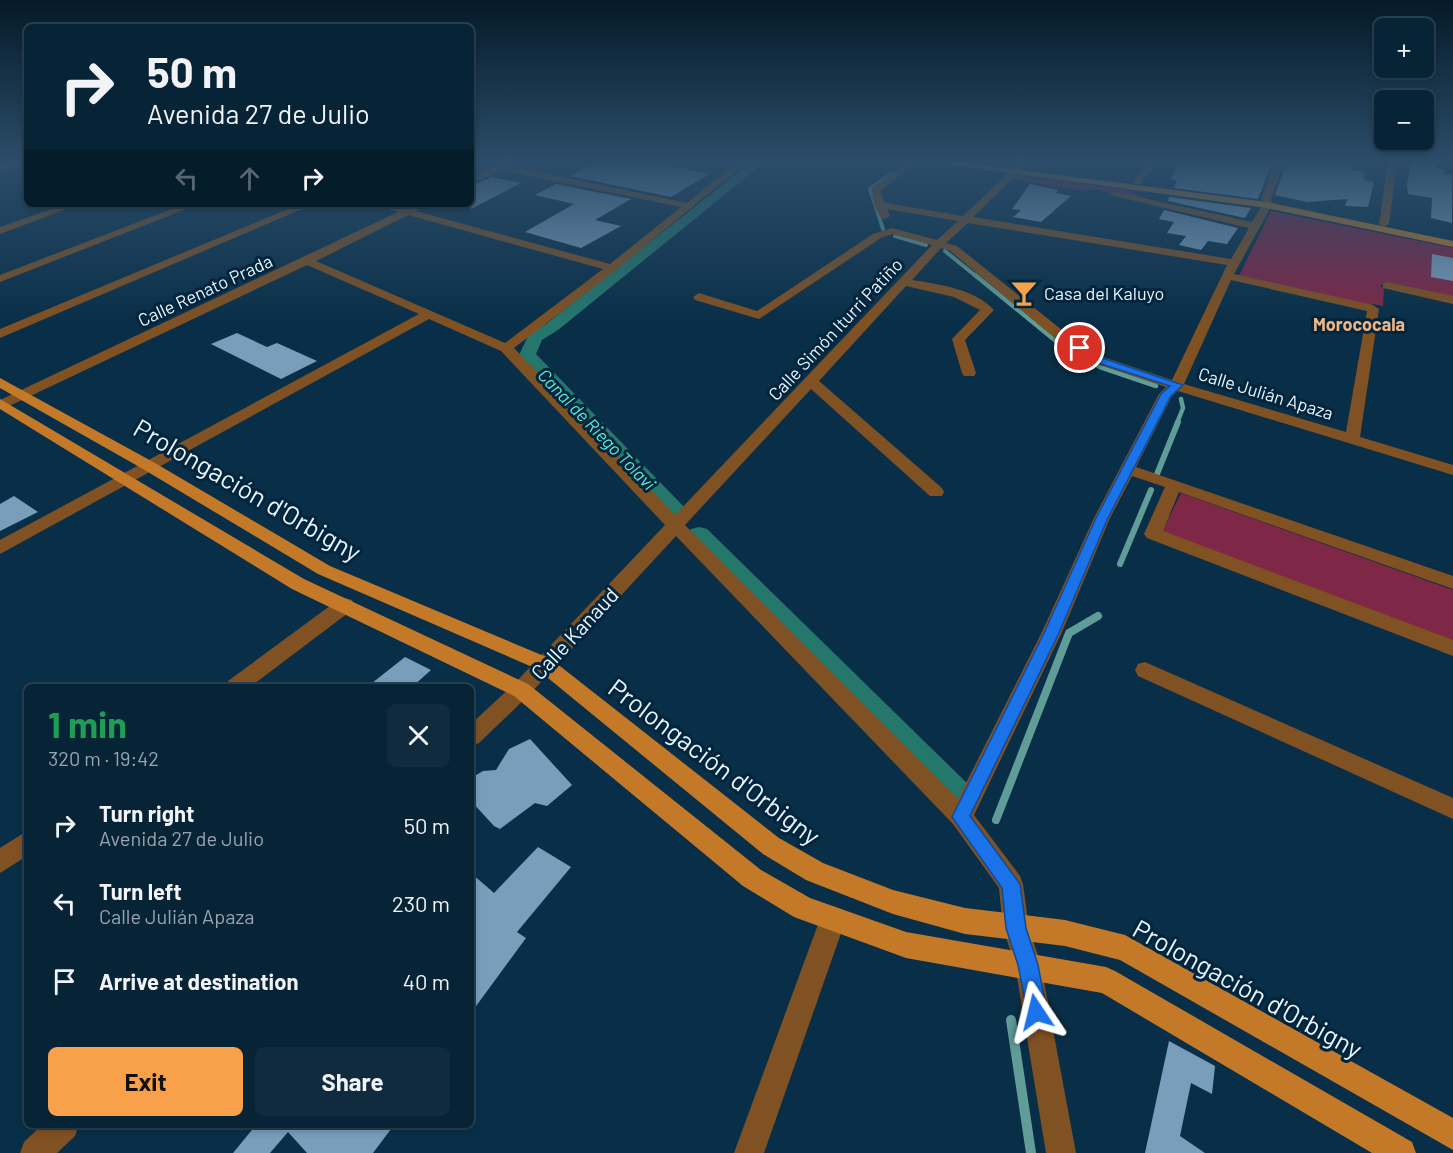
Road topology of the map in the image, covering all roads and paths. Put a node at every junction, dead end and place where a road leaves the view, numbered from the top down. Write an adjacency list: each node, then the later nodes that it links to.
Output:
1 (29, 215): 18 (street)
2 (45, 215): 20 (street)
3 (166, 215): 28 (street)
4 (283, 215): 34 (street)
5 (401, 215): 25 (street, Calle Renato Prada)
6 (417, 215): 26 (street)
7 (677, 215): 26 (street)
8 (884, 215): 21 (street)
9 (934, 215): 16 (street)
10 (969, 215): 16 (street, Calle Simón Iturri Patiño)
11 (1207, 215): 19 (street)
12 (1261, 215): 19 (street)
13 (1323, 215): 24 (main road)
14 (1335, 215): 17 (main road)
15 (1385, 215): 17 (street)
16 (963, 220): 23 (street, Calle Simón Iturri Patiño); 27 (street)
17 (1384, 224): 22 (main road)
18 (0, 225)
19 (1256, 226): 27 (street)
20 (0, 231)
21 (892, 231): 23 (street, Calle Julián Apaza); 31 (street)
22 (1453, 238)
23 (939, 244): 29 (street, Calle Simón Iturri Patiño); 38 (street, Calle Julián Apaza)
24 (1453, 244)
25 (307, 261): 33 (street); 39 (street, Calle Renato Prada)
26 (612, 268): 35 (street)
27 (1231, 269): 38 (street); 41 (street)
28 (0, 279)
29 (904, 282): 36 (street); 37 (street, Calle Simón Iturri Patiño)
30 (1387, 286): 32 (street)
31 (699, 297)
32 (1453, 300)
33 (427, 315): 35 (street); 42 (street)
34 (0, 334)
35 (506, 348): 48 (street)
36 (969, 374)
37 (811, 381): 47 (street); 48 (street, Calle Simón Iturri Patiño)
38 (1178, 385): 41 (street, Calle Julián Apaza); 43 (street)
39 (24, 394): 40 (main road, Prolongación d'Orbigny); 42 (main road, Prolongación d'Orbigny)
40 (0, 399): 45 (main road, Prolongación d'Orbigny)
41 (1352, 439): 44 (street, Calle Julián Apaza)
42 (149, 466): 45 (street); 53 (main road, Prolongación d'Orbigny)
43 (1128, 469): 46 (street); 59 (street)
44 (1453, 470)
45 (126, 478): 49 (street); 51 (main road, Prolongación d'Orbigny)
46 (1174, 485): 50 (street); 52 (street)
47 (936, 492)
48 (676, 526): 53 (street, Calle Kanaud); 59 (street)
49 (0, 548)
50 (1453, 584)
51 (345, 605): 55 (street); 56 (main road, Prolongación d'Orbigny)
52 (1453, 648)
53 (544, 664): 56 (street, Calle Kanaud); 63 (main road, Prolongación d'Orbigny)
54 (1145, 670): 58 (street)
55 (239, 684)
56 (521, 690): 57 (street, Calle Kanaud); 62 (main road, Prolongación d'Orbigny)
57 (474, 734)
58 (1453, 809)
59 (961, 817): 63 (street)
60 (24, 844): 61 (street)
61 (0, 862)
62 (833, 919): 64 (main road, Prolongación d'Orbigny); 68 (street)
63 (1016, 928): 64 (street); 66 (main road, Prolongación d'Orbigny)
64 (1028, 965): 69 (street); 70 (main road, Prolongación d'Orbigny)
65 (61, 1128): 67 (street)
66 (1453, 1135)
67 (35, 1153)
68 (749, 1153)
69 (1062, 1153)
70 (1401, 1153)

